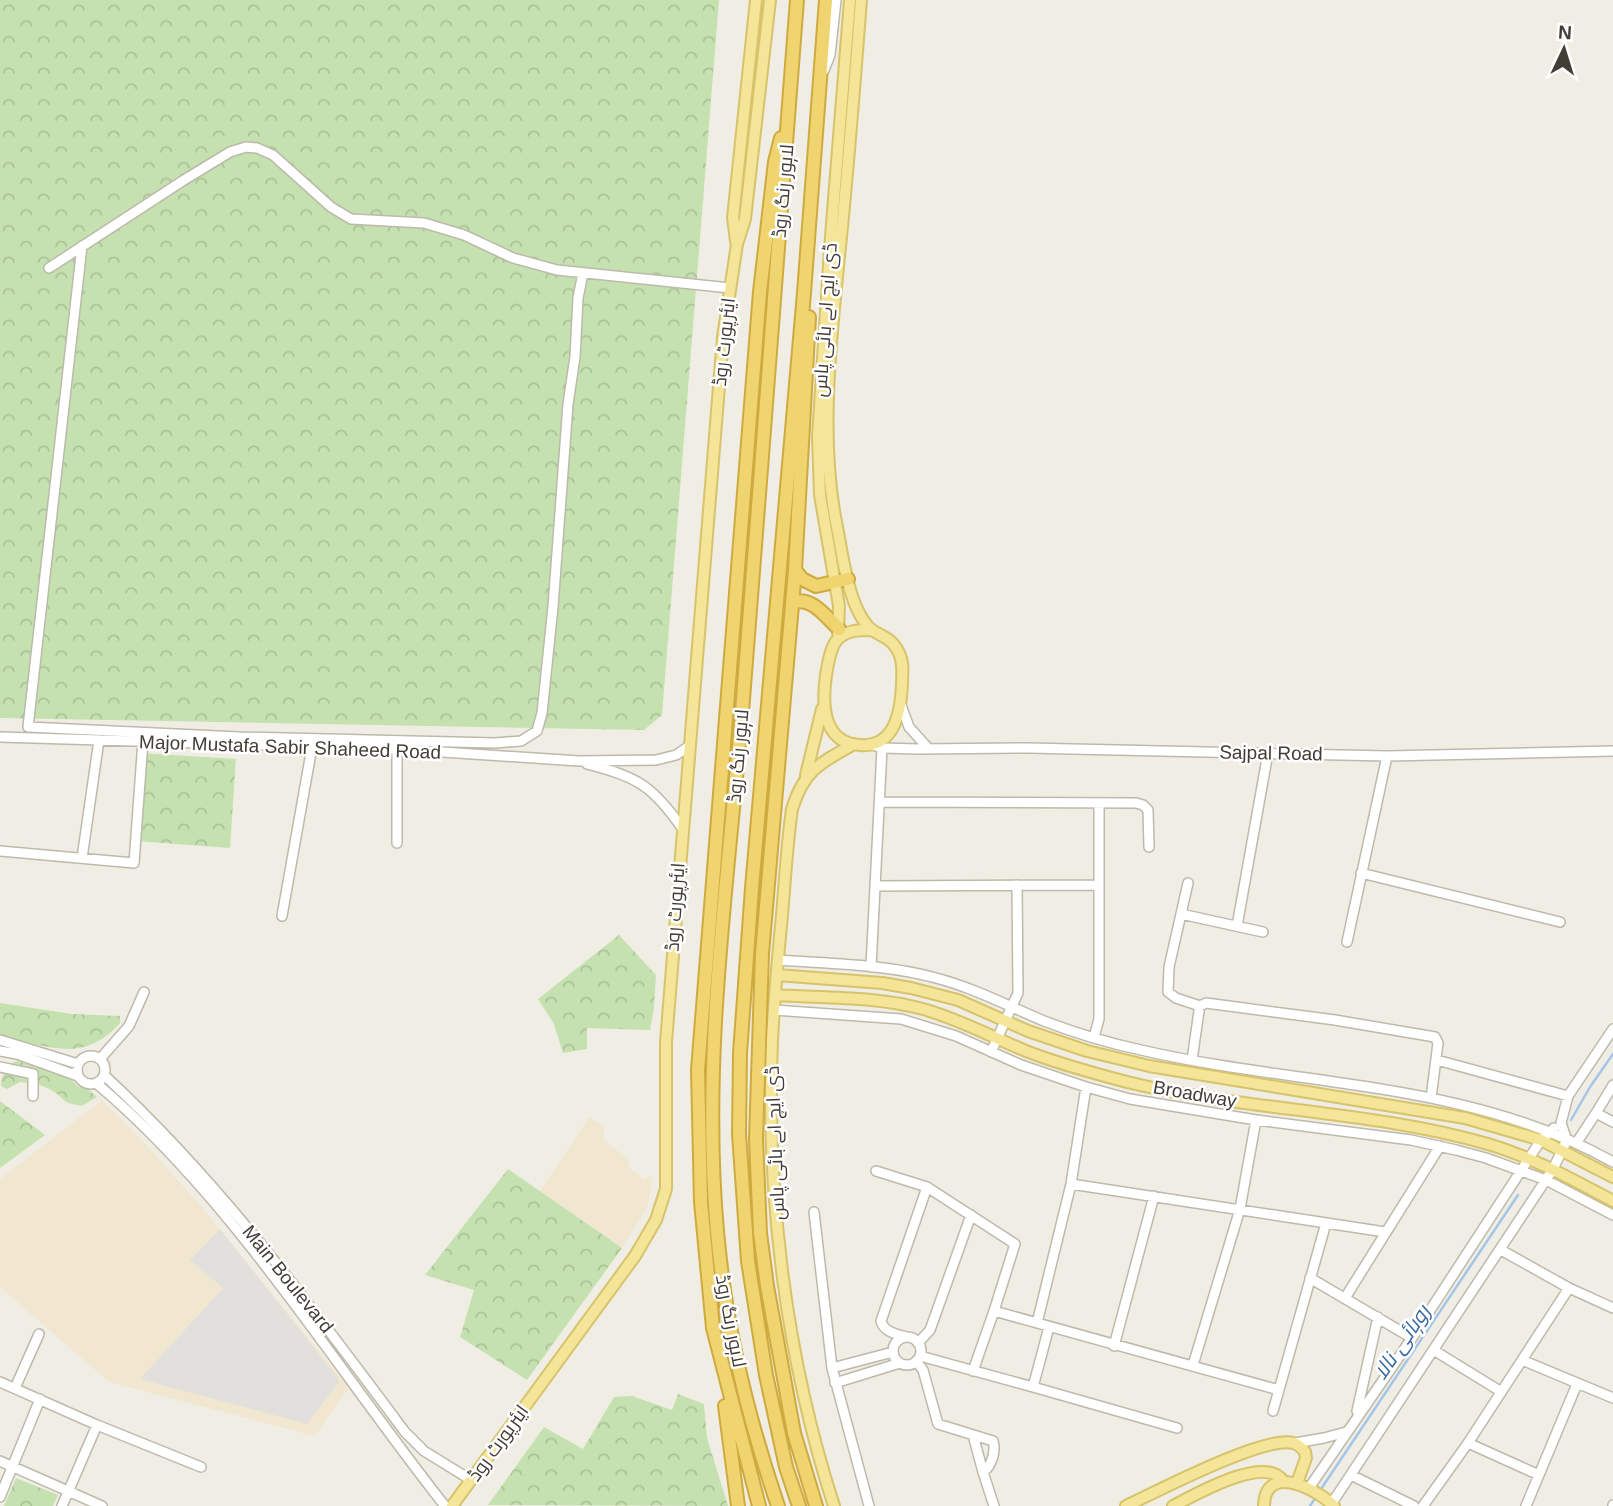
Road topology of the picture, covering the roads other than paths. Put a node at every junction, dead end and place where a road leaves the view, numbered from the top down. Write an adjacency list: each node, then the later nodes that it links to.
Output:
1 (756, 0): 10 (main road, ایئرپورٹ روڈ)
2 (770, 0): 10 (main road, ایئرپورٹ روڈ)
3 (797, 0): 9 (highway, لاہور رنگ روڈ)
4 (826, 0): 8 (highway, لاہور رنگ روڈ)
5 (836, 0): 8 (street)
6 (850, 0): 17 (main road, ڈی ایچ اے بائی پاس)
7 (861, 0): 17 (main road)
8 (821, 79): 15 (highway, لاہور رنگ روڈ)
9 (790, 106): 129 (highway); 169 (highway, لاہور رنگ روڈ)
10 (737, 244): 14 (main road, ایئرپورٹ روڈ)
11 (82, 246): 12 (street); 13 (street); 13 (street)
12 (49, 268)
13 (583, 273): 14 (street)
14 (730, 288): 29 (main road, ایئرپورٹ روڈ)
15 (804, 293): 16 (highway); 170 (highway, لاہور رنگ روڈ)
16 (794, 570): 17 (highway); 18 (highway)
17 (842, 580): 19 (main road); 20 (main road, ڈی ایچ اے بائی پاس)
18 (792, 603): 20 (highway); 171 (highway)
19 (871, 630): 20 (main road); 21 (main road)
20 (838, 634): 22 (main road)
21 (901, 705): 27 (main road); 31 (street)
22 (824, 706): 26 (main road); 37 (main road, ڈی ایچ اے بائی پاس)
23 (0, 737): 24 (street, Major Mustafa Sabir Shaheed Road)
24 (99, 740): 25 (street, Major Mustafa Sabir Shaheed Road); 44 (street)
25 (143, 741): 28 (street, Major Mustafa Sabir Shaheed Road); 44 (street)
26 (854, 744): 27 (main road); 37 (main road)
27 (870, 744): 30 (street, Sajpal Road)
28 (312, 747): 32 (street, Major Mustafa Sabir Shaheed Road); 51 (street)
29 (688, 747): 36 (street); 40 (main road, ایئرپورٹ روڈ)
30 (882, 748): 31 (street, Sajpal Road); 38 (street)
31 (928, 748): 34 (street, Sajpal Road)
32 (397, 749): 36 (street, Major Mustafa Sabir Shaheed Road); 41 (street)
33 (1613, 751): 35 (street, Sajpal Road)
34 (1268, 753): 35 (street, Sajpal Road); 53 (street)
35 (1387, 755): 45 (street)
36 (579, 761): 40 (street)
37 (805, 778): 56 (main road, ڈی ایچ اے بائی پاس)
38 (881, 802): 39 (street); 48 (street)
39 (1100, 803): 42 (street); 47 (street)
40 (682, 828): 157 (main road, ایئرپورٹ روڈ)
41 (397, 843)
42 (1149, 847)
43 (0, 851): 44 (street)
44 (82, 858)
45 (1361, 873): 52 (street); 55 (street)
46 (1188, 883): 50 (street)
47 (1098, 885): 49 (street); 66 (street)
48 (875, 886): 49 (street); 57 (street)
49 (1017, 886): 62 (street)
50 (1181, 914): 53 (street); 61 (street)
51 (282, 916)
52 (1560, 922)
53 (1237, 926): 54 (street)
54 (1263, 932)
55 (1347, 942)
56 (778, 960): 57 (street); 58 (main road, ڈی ایچ اے بائی پاس)
57 (871, 967): 62 (street)
58 (777, 975): 60 (main road, ڈی ایچ اے بائی پاس); 64 (main road, Broadway)
59 (144, 992): 71 (street)
60 (775, 995): 63 (main road, ڈی ایچ اے بائی پاس); 67 (main road, Broadway)
61 (1200, 1006): 72 (street); 73 (street)
62 (1013, 1007): 64 (street); 66 (street)
63 (774, 1010): 70 (street); 172 (main road, ڈی ایچ اے بائی پاس)
64 (1006, 1021): 67 (street); 90 (main road, Broadway)
65 (1613, 1029): 82 (street)
66 (1094, 1037): 72 (street)
67 (998, 1038): 70 (street); 94 (main road, Broadway)
68 (0, 1040): 69 (street)
69 (7, 1048): 74 (street); 75 (street); 77 (street)
70 (991, 1052): 80 (street)
71 (100, 1059): 74 (street); 76 (street)
72 (1192, 1060): 83 (street)
73 (1437, 1060): 82 (street); 83 (street)
74 (78, 1064): 77 (street)
75 (2, 1067): 81 (street)
76 (104, 1075): 78 (street); 157 (street, Main Boulevard)
77 (78, 1076): 78 (street)
78 (96, 1083): 163 (street, Main Boulevard)
79 (1613, 1085): 84 (street)
80 (1086, 1087): 85 (street); 101 (street)
81 (33, 1096)
82 (1567, 1096): 87 (street)
83 (1431, 1098): 88 (street)
84 (1596, 1113): 86 (street); 91 (street)
85 (1256, 1120): 92 (street); 105 (street)
86 (1613, 1122)
87 (1561, 1123): 88 (street); 89 (street)
88 (1550, 1131): 89 (street); 90 (street)
89 (1566, 1138): 91 (street); 93 (street)
90 (1541, 1140): 93 (main road, Broadway); 94 (street)
91 (1577, 1142): 95 (street)
92 (1440, 1146): 97 (street); 110 (street)
93 (1564, 1151): 96 (street); 99 (main road, Broadway)
94 (1531, 1158): 96 (main road, Broadway); 97 (street)
95 (1613, 1162)
96 (1553, 1169): 100 (street); 104 (main road, Broadway)
97 (1522, 1170): 100 (street); 122 (street)
98 (876, 1171): 102 (street)
99 (1613, 1177)
100 (1546, 1180): 107 (street); 111 (street)
101 (1071, 1184): 103 (street); 118 (street)
102 (927, 1187): 108 (street); 121 (street)
103 (1154, 1196): 105 (street); 124 (street)
104 (1613, 1200)
105 (1240, 1209): 109 (street); 131 (street)
106 (814, 1212): 132 (street)
107 (1613, 1214)
108 (971, 1215): 116 (street); 123 (street)
109 (1326, 1223): 110 (street); 112 (street)
110 (1385, 1232): 114 (street)
111 (1501, 1251): 113 (street); 125 (street)
112 (1310, 1278): 114 (street); 139 (street)
113 (1569, 1288): 115 (street); 128 (street)
114 (1345, 1298): 117 (street)
115 (1613, 1308)
116 (994, 1311): 118 (street); 133 (street)
117 (1378, 1317): 122 (street); 144 (street)
118 (1037, 1324): 119 (street)
119 (1049, 1327): 124 (street); 137 (street)
120 (39, 1334): 138 (street)
121 (906, 1337): 123 (street); 126 (street)
122 (1412, 1338): 144 (street)
123 (918, 1343): 127 (street)
124 (1114, 1346): 131 (street)
125 (1435, 1351): 140 (street); 155 (street)
126 (893, 1352): 130 (street); 132 (street)
127 (918, 1358): 130 (street); 133 (street); 148 (street)
128 (1522, 1360): 136 (street); 140 (street)
129 (721, 1363): 167 (highway); 168 (highway)
130 (900, 1363): 135 (street)
131 (1193, 1365): 139 (street)
132 (832, 1368): 135 (street)
133 (973, 1371): 137 (street)
134 (0, 1382): 138 (street)
135 (835, 1383): 173 (street)
136 (1577, 1384): 141 (street); 156 (street)
137 (1033, 1387): 146 (street)
138 (15, 1388): 142 (street)
139 (1279, 1390): 143 (street)
140 (1500, 1391): 150 (street)
141 (1613, 1398)
142 (40, 1399): 145 (street); 152 (street)
143 (1273, 1410)
144 (1356, 1416): 147 (street)
145 (97, 1425): 153 (street); 161 (street)
146 (1177, 1428)
147 (1346, 1432): 149 (street); 160 (street)
148 (973, 1435): 154 (street); 154 (street)
149 (1295, 1443): 159 (main road); 175 (main road)
150 (1468, 1443): 156 (street); 179 (street)
151 (0, 1461): 152 (street)
152 (13, 1467): 161 (street); 162 (street)
153 (201, 1468)
154 (983, 1472): 174 (street)
155 (1352, 1475): 164 (street); 178 (street)
156 (1539, 1475): 180 (street)
157 (471, 1480): 163 (main road, ایئرپورٹ روڈ)
158 (1283, 1481): 159 (main road); 176 (main road); 177 (main road)
159 (1297, 1483): 160 (main road)
160 (1309, 1488): 164 (main road)
161 (68, 1491): 165 (street); 166 (street)
162 (0, 1497)
163 (453, 1505)
164 (1333, 1505)
165 (62, 1506)
166 (102, 1506)
167 (738, 1506)
168 (759, 1506)
169 (778, 1506)
170 (799, 1506)
171 (816, 1506)
172 (834, 1506)
173 (869, 1506)
174 (994, 1506)
175 (1126, 1506)
176 (1173, 1506)
177 (1264, 1506)
178 (1414, 1506)
179 (1423, 1506)
180 (1526, 1506)

